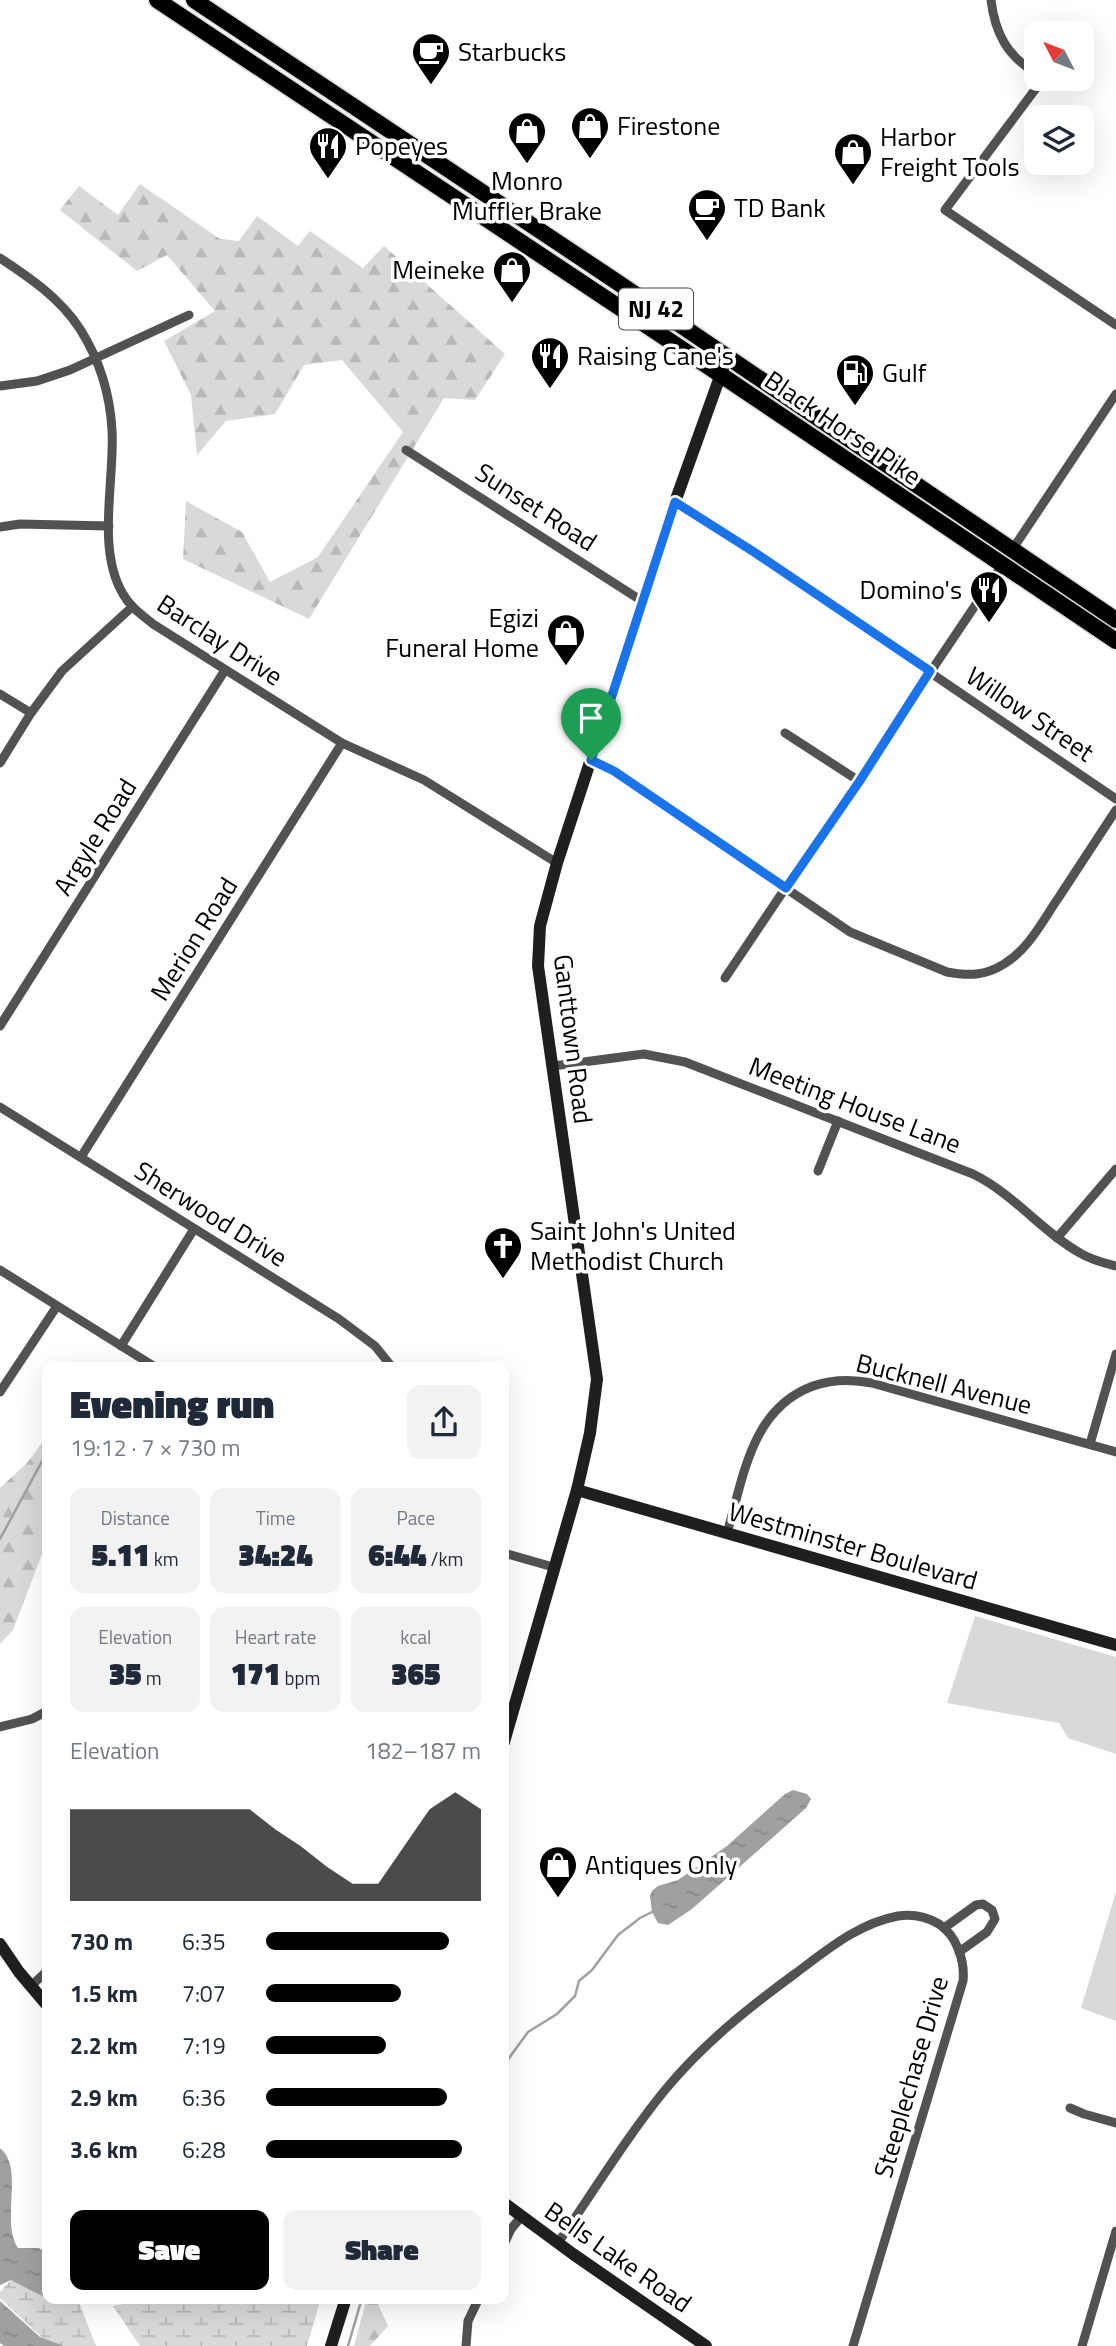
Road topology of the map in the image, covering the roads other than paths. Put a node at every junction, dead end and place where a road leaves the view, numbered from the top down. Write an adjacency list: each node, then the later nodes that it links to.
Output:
1 (158, 0): 4 (highway, Black Horse Pike / NJ 42)
2 (194, 0): 7 (highway, Black Horse Pike / NJ 42)
3 (990, 0): 5 (street)
4 (242, 56): 7 (highway); 13 (highway, Black Horse Pike / NJ 42)
5 (1024, 65)
6 (1034, 91): 10 (street)
7 (359, 112): 11 (highway, Black Horse Pike / NJ 42)
8 (0, 258): 12 (street, Barclay Drive)
9 (189, 316): 12 (street)
10 (1116, 325)
11 (727, 357): 13 (street, Ganttown Road); 20 (highway, Black Horse Pike / NJ 42)
12 (95, 359): 14 (street); 18 (street, Barclay Drive)
13 (721, 375): 17 (street, Ganttown Road); 21 (highway, Black Horse Pike / NJ 42)
14 (0, 386)
15 (1116, 394): 20 (street)
16 (406, 450): 22 (street, Sunset Road)
17 (675, 502): 22 (street, Ganttown Road); 27 (street, Willow Street)
18 (109, 526): 19 (street); 23 (street, Barclay Drive)
19 (0, 527)
20 (1012, 550): 24 (highway, Black Horse Pike / NJ 42)
21 (1003, 564): 25 (highway, Black Horse Pike / NJ 42); 27 (street)
22 (642, 601): 32 (street, Ganttown Road)
23 (132, 607): 26 (street, Barclay Drive); 29 (street)
24 (1116, 620)
25 (1114, 637)
26 (225, 670): 31 (street, Barclay Drive); 40 (street, Argyle Road)
27 (930, 671): 34 (street); 35 (street, Willow Street)
28 (0, 694): 29 (street)
29 (31, 713): 33 (street)
30 (785, 733): 34 (street)
31 (342, 743): 37 (street, Barclay Drive); 44 (street, Merion Road)
32 (591, 760): 37 (street, Ganttown Road); 38 (street)
33 (0, 763)
34 (859, 782): 38 (street)
35 (1116, 799)
36 (1116, 810): 38 (street)
37 (557, 863): 41 (street, Ganttown Road)
38 (786, 888): 39 (street)
39 (725, 978)
40 (0, 1026)
41 (553, 1066): 43 (street, Meeting House Lane); 59 (street, Ganttown Road)
42 (0, 1107): 44 (street, Sherwood Drive)
43 (838, 1121): 46 (street); 48 (street, Meeting House Lane)
44 (81, 1157): 47 (street, Sherwood Drive)
45 (1116, 1169): 48 (street)
46 (818, 1171)
47 (194, 1229): 52 (street); 55 (street, Sherwood Drive)
48 (1057, 1238): 49 (street, Meeting House Lane)
49 (1116, 1266)
50 (0, 1270): 51 (street)
51 (57, 1306): 52 (street); 56 (street)
52 (121, 1346): 54 (street)
53 (1116, 1354): 57 (street)
54 (147, 1362)
55 (389, 1362)
56 (0, 1392)
57 (1090, 1444): 58 (street, Bucknell Avenue); 60 (street, Bucknell Avenue)
58 (1116, 1452)
59 (577, 1490): 60 (street, Westminster Boulevard); 62 (street, Ganttown Road)
60 (727, 1533): 63 (street, Westminster Boulevard)
61 (509, 1554): 62 (street)
62 (553, 1567): 65 (street, Ganttown Road)
63 (1116, 1644)
64 (42, 1713): 66 (street)
65 (509, 1724)
66 (0, 1727)
67 (944, 1928): 69 (street, Steeplechase Drive); 69 (street); 79 (street)
68 (0, 1944): 71 (street)
69 (959, 1951): 85 (street, Steeplechase Drive)
70 (42, 1976): 71 (street)
71 (30, 1987): 72 (street)
72 (42, 2000)
73 (1070, 2108): 74 (street)
74 (1116, 2123)
75 (509, 2207): 76 (street, Bells Lake Road)
76 (521, 2217): 78 (street); 79 (street, Bells Lake Road)
77 (1116, 2231): 86 (street)
78 (509, 2233)
79 (558, 2243): 84 (street, Bells Lake Road)
80 (344, 2304): 82 (street)
81 (476, 2304): 83 (street)
82 (331, 2346)
83 (466, 2346)
84 (706, 2346)
85 (853, 2346)
86 (1082, 2346)

